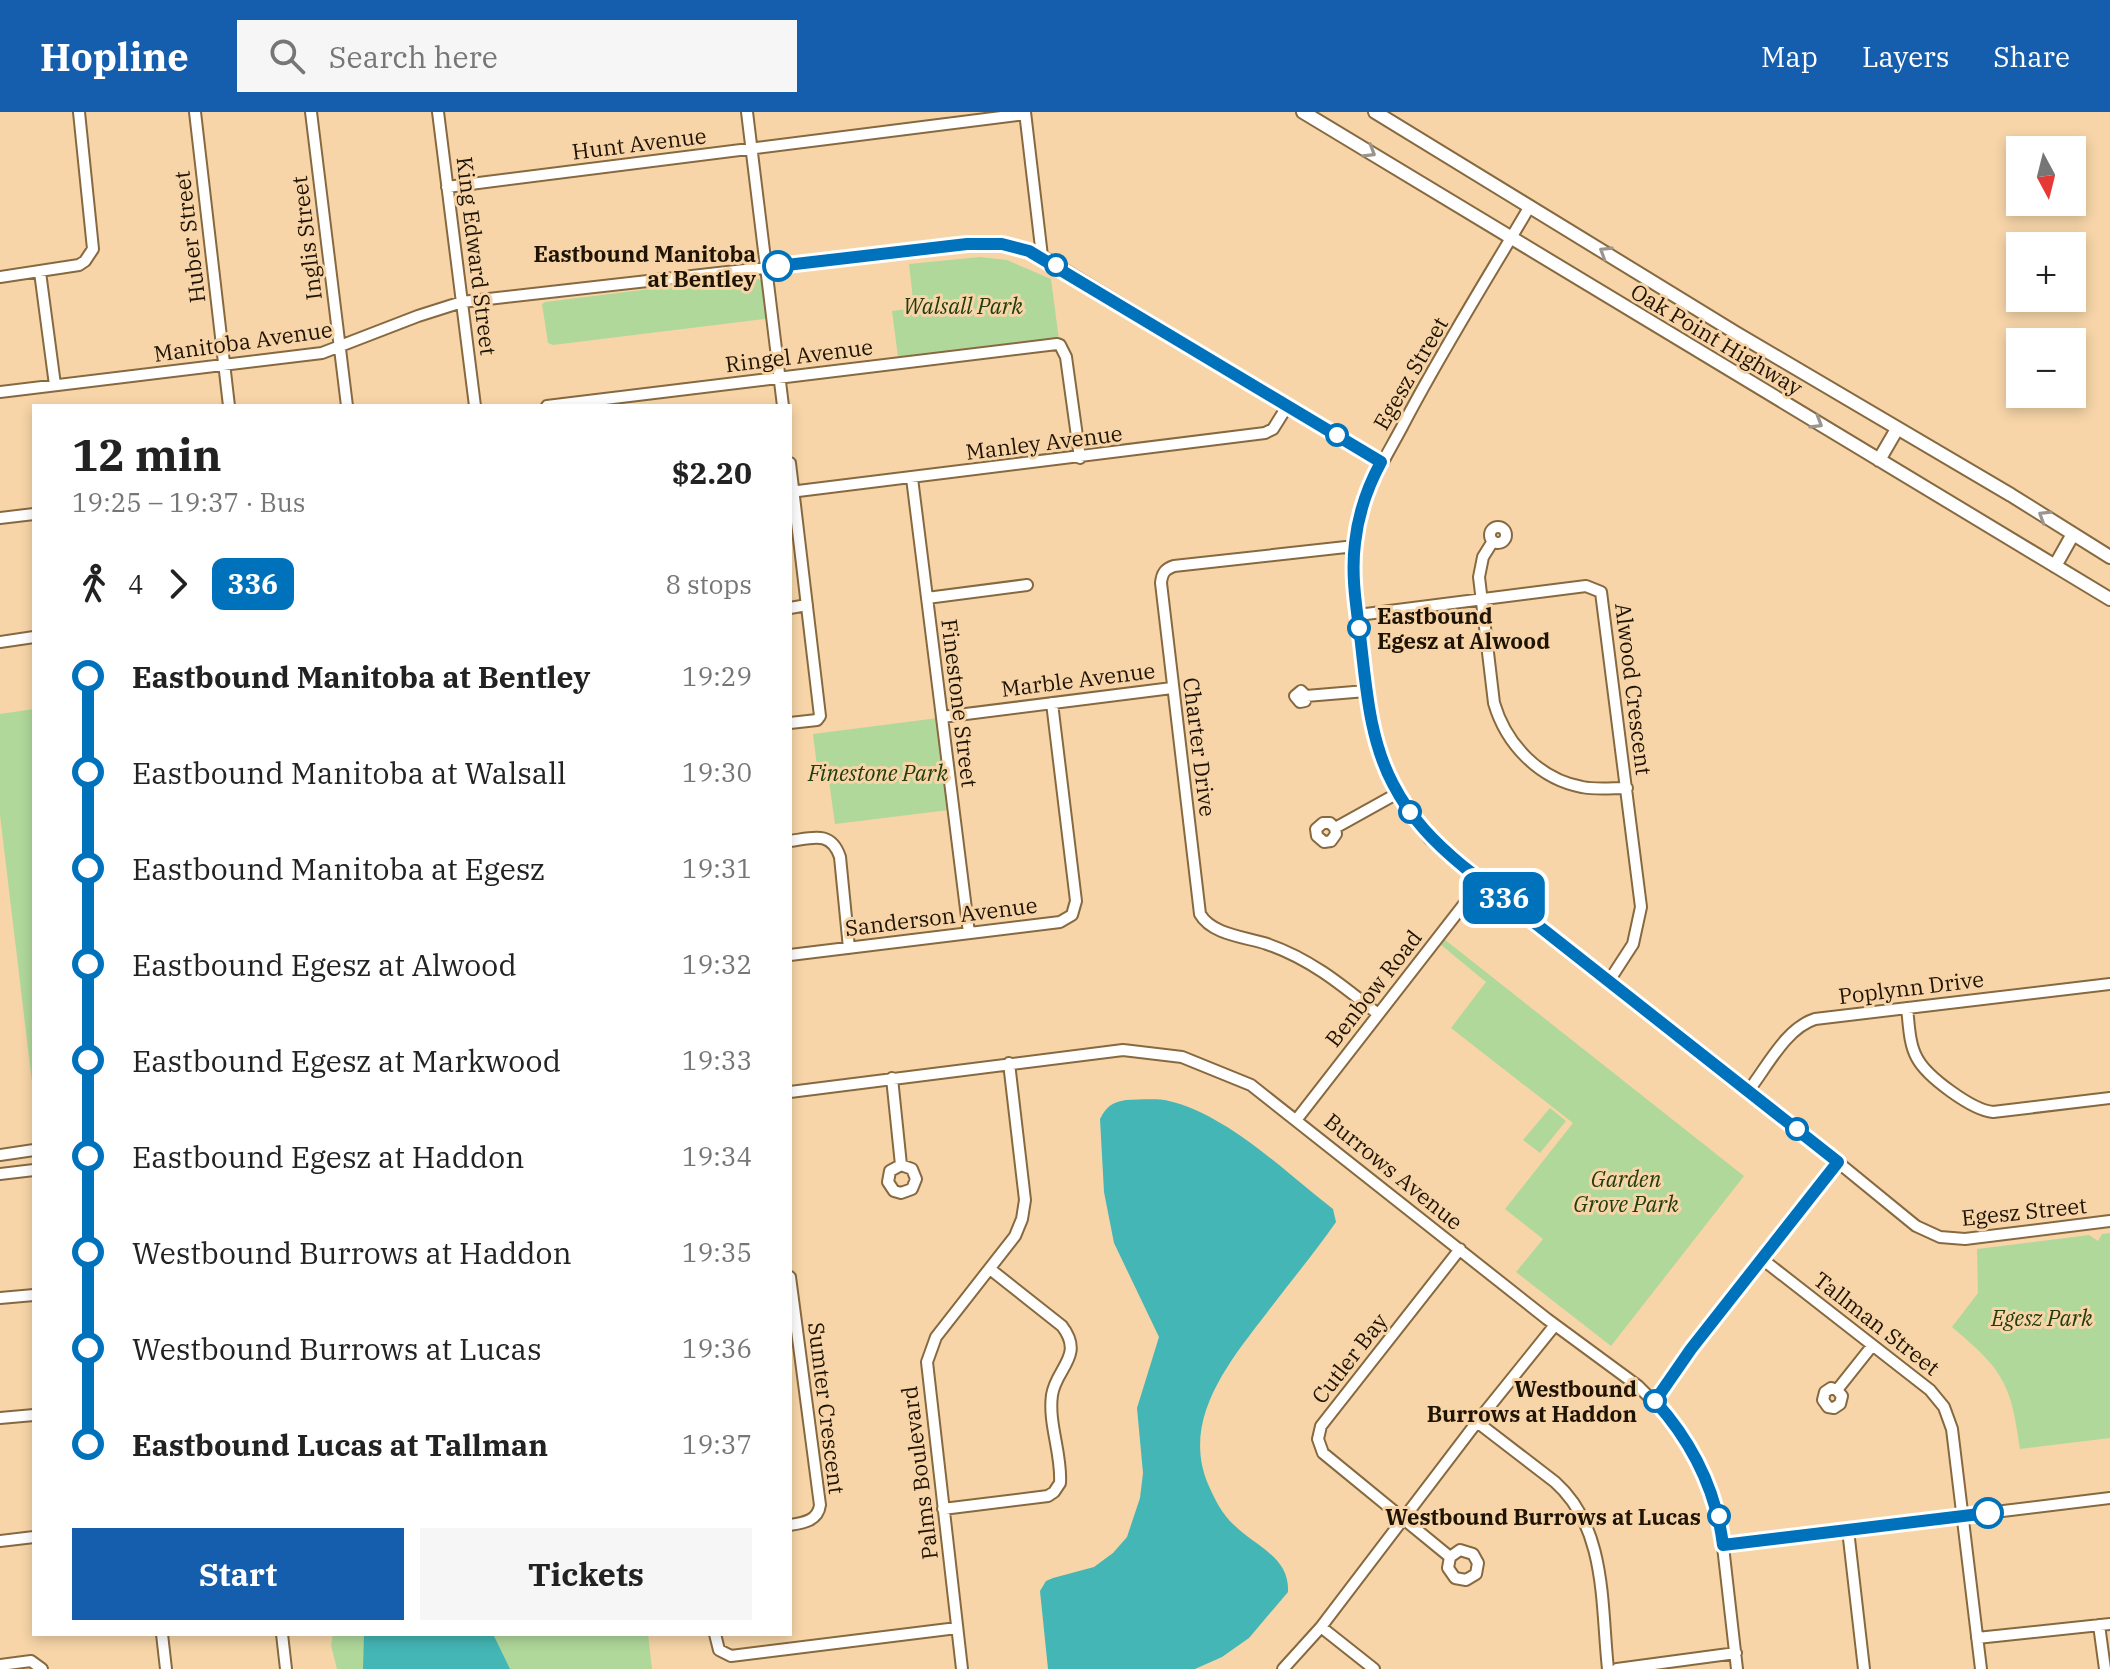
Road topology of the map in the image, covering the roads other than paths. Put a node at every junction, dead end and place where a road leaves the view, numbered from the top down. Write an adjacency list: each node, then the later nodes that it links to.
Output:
1 (79, 112): 16 (street)
2 (195, 112): 20 (street, Huber Street)
3 (311, 112): 19 (street, Inglis Street)
4 (438, 112): 11 (street, King Edward Street)
5 (747, 112): 10 (street)
6 (1303, 112): 9 (main road, Oak Point Highway)
7 (1375, 112): 12 (main road, Oak Point Highway)
8 (1025, 113): 10 (street, Hunt Avenue); 14 (street)
9 (1320, 116): 13 (main road, Oak Point Highway, one-way to 13)
10 (751, 149): 11 (street, Hunt Avenue); 15 (street)
11 (447, 187): 18 (street, King Edward Street)
12 (1530, 206): 13 (street, Egesz Street); 30 (main road, Oak Point Highway, one-way to 12)
13 (1511, 238): 32 (main road, Oak Point Highway, one-way to 32); 33 (street, Egesz Street)
14 (1042, 256): 15 (street, Manitoba Avenue); 29 (street, Manitoba Avenue)
15 (766, 267): 18 (street, Manitoba Avenue); 21 (street)
16 (40, 272): 17 (street); 22 (street)
17 (0, 277)
18 (462, 302): 19 (street, Manitoba Avenue); 26 (street, King Edward Street)
19 (340, 348): 20 (street, Manitoba Avenue); 25 (street, Inglis Street)
20 (224, 366): 22 (street, Manitoba Avenue); 24 (street, Huber Street)
21 (779, 378): 27 (street, Ringel Avenue); 28 (street); 31 (street, Ringel Avenue)
22 (55, 385): 23 (street, Manitoba Avenue)
23 (0, 392)
24 (229, 404)
25 (347, 404)
26 (475, 404)
27 (564, 404)
28 (783, 404)
29 (1288, 405): 31 (street, Manley Avenue); 33 (street, Manitoba Avenue)
30 (1897, 429): 32 (main road); 38 (main road, Oak Point Highway, one-way to 30)
31 (1080, 458): 34 (street, Manley Avenue)
32 (1879, 460): 42 (main road, Oak Point Highway)
33 (1381, 462): 40 (street, Egesz Street)
34 (912, 478): 35 (street, Manley Avenue); 44 (street, Finestone Street)
35 (792, 492): 47 (street)
36 (32, 514): 37 (street)
37 (0, 518)
38 (2073, 534): 41 (main road, Oak Point Highway); 42 (main road)
39 (1493, 541): 45 (street)
40 (1355, 546): 49 (street, Egesz Street); 52 (street, Charter Drive)
41 (2110, 557)
42 (2055, 566): 46 (main road, Oak Point Highway)
43 (1027, 585): 44 (street)
44 (927, 598): 56 (street, Finestone Street)
45 (1480, 599): 49 (street, Alwood Crescent); 58 (street); 58 (street, Alwood Crescent)
46 (2110, 599)
47 (807, 605): 48 (street); 57 (street)
48 (792, 608)
49 (1358, 615): 53 (street, Egesz Street)
50 (32, 637): 51 (street)
51 (0, 642)
52 (1172, 688): 55 (street, Marble Avenue); 69 (street, Charter Drive)
53 (1366, 691): 54 (street); 59 (street, Egesz Street)
54 (1306, 696)
55 (1052, 703): 56 (street, Marble Avenue); 63 (street, Sanderson Avenue)
56 (942, 717): 63 (street, Finestone Street)
57 (792, 723)
58 (1627, 788): 66 (street, Alwood Crescent)
59 (1398, 793): 60 (street); 62 (street, Egesz Street)
60 (1335, 828)
61 (792, 841): 64 (street)
62 (1482, 881): 66 (street, Egesz Street); 69 (street, Benbow Road)
63 (969, 933): 64 (street, Sanderson Avenue)
64 (849, 948): 65 (street, Sanderson Avenue)
65 (792, 955)
66 (1609, 981): 72 (street, Egesz Street)
67 (2110, 984): 68 (street, Poplynn Drive)
68 (1907, 1008): 72 (street, Poplynn Drive); 74 (street)
69 (1378, 1014): 75 (street, Benbow Road)
70 (1009, 1063): 71 (street, Burrows Avenue); 75 (street, Burrows Avenue); 85 (street, Palms Boulevard)
71 (892, 1078): 73 (street, Burrows Avenue); 79 (street)
72 (1749, 1090): 78 (street, Egesz Street)
73 (792, 1092)
74 (2110, 1098)
75 (1297, 1119): 83 (street, Burrows Avenue)
76 (32, 1150): 77 (street)
77 (0, 1155)
78 (1838, 1162): 82 (street, Egesz Street); 84 (street)
79 (901, 1165)
80 (32, 1170): 81 (street)
81 (0, 1174)
82 (2110, 1221)
83 (1460, 1249): 89 (street, Burrows Avenue); 99 (street, Cutler Bay)
84 (1762, 1259): 90 (street, Tallman Street); 92 (street)
85 (990, 1269): 97 (street, Palms Boulevard); 97 (street)
86 (792, 1292): 100 (street, Sumter Crescent)
87 (32, 1295): 88 (street)
88 (0, 1298)
89 (1555, 1325): 92 (street, Burrows Avenue); 95 (street)
90 (1872, 1346): 91 (street); 98 (street, Tallman Street)
91 (1837, 1390)
92 (1655, 1401): 104 (street, Burrows Avenue)
93 (32, 1415): 94 (street)
94 (0, 1418)
95 (1477, 1422): 99 (street); 121 (street)
96 (2110, 1498): 98 (street)
97 (943, 1509): 108 (street, Palms Boulevard)
98 (1962, 1516): 101 (street); 112 (street, Tallman Street)
99 (1403, 1518): 105 (street); 107 (street)
100 (792, 1525)
101 (1848, 1530): 104 (street); 124 (street)
102 (32, 1537): 103 (street)
103 (0, 1541)
104 (1723, 1545): 113 (street, Burrows Avenue)
105 (1450, 1557)
106 (2105, 1624): 112 (street); 126 (street)
107 (1321, 1627): 119 (street); 120 (street)
108 (957, 1628): 111 (street); 118 (street, Palms Boulevard)
109 (162, 1636): 116 (street)
110 (282, 1636): 117 (street)
111 (716, 1636)
112 (1977, 1638): 125 (street, Tallman Street)
113 (1736, 1653): 122 (street); 123 (street, Burrows Avenue)
114 (0, 1665): 115 (street)
115 (42, 1669)
116 (166, 1669)
117 (286, 1669)
118 (962, 1669)
119 (1283, 1669)
120 (1374, 1669)
121 (1608, 1669)
122 (1617, 1669)
123 (1737, 1669)
124 (1864, 1669)
125 (1981, 1669)
126 (2105, 1669)

